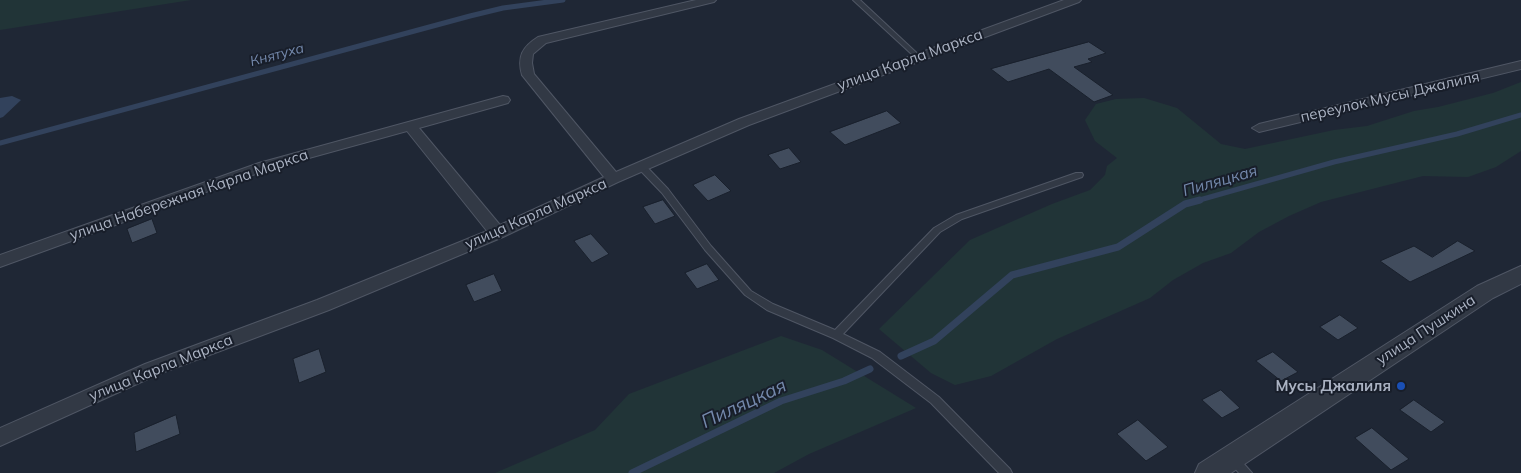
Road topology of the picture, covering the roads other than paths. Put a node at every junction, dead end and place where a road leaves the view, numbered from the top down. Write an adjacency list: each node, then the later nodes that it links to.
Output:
1 (710, 0): 11 (street)
2 (856, 0): 4 (lane)
3 (1075, 0): 4 (street, улица Карла Маркса)
4 (919, 58): 9 (street, улица Карла Маркса)
5 (1521, 66): 8 (street, переулок Мусы Джалиля)
6 (503, 100): 7 (street, улица Набережная Карла Маркса)
7 (410, 126): 12 (street); 13 (street, улица Набережная Карла Маркса)
8 (1259, 128)
9 (642, 167): 11 (street, улица Карла Маркса); 15 (lane)
10 (1079, 175): 15 (lane)
11 (613, 179): 12 (street, улица Карла Маркса)
12 (497, 234): 16 (street, улица Карла Маркса)
13 (0, 261)
14 (1521, 274): 17 (street, улица Пушкина)
15 (836, 335): 18 (lane)
16 (0, 437)
17 (1239, 466): 19 (street, улица Пушкина)
18 (1006, 473)
19 (1209, 473)

